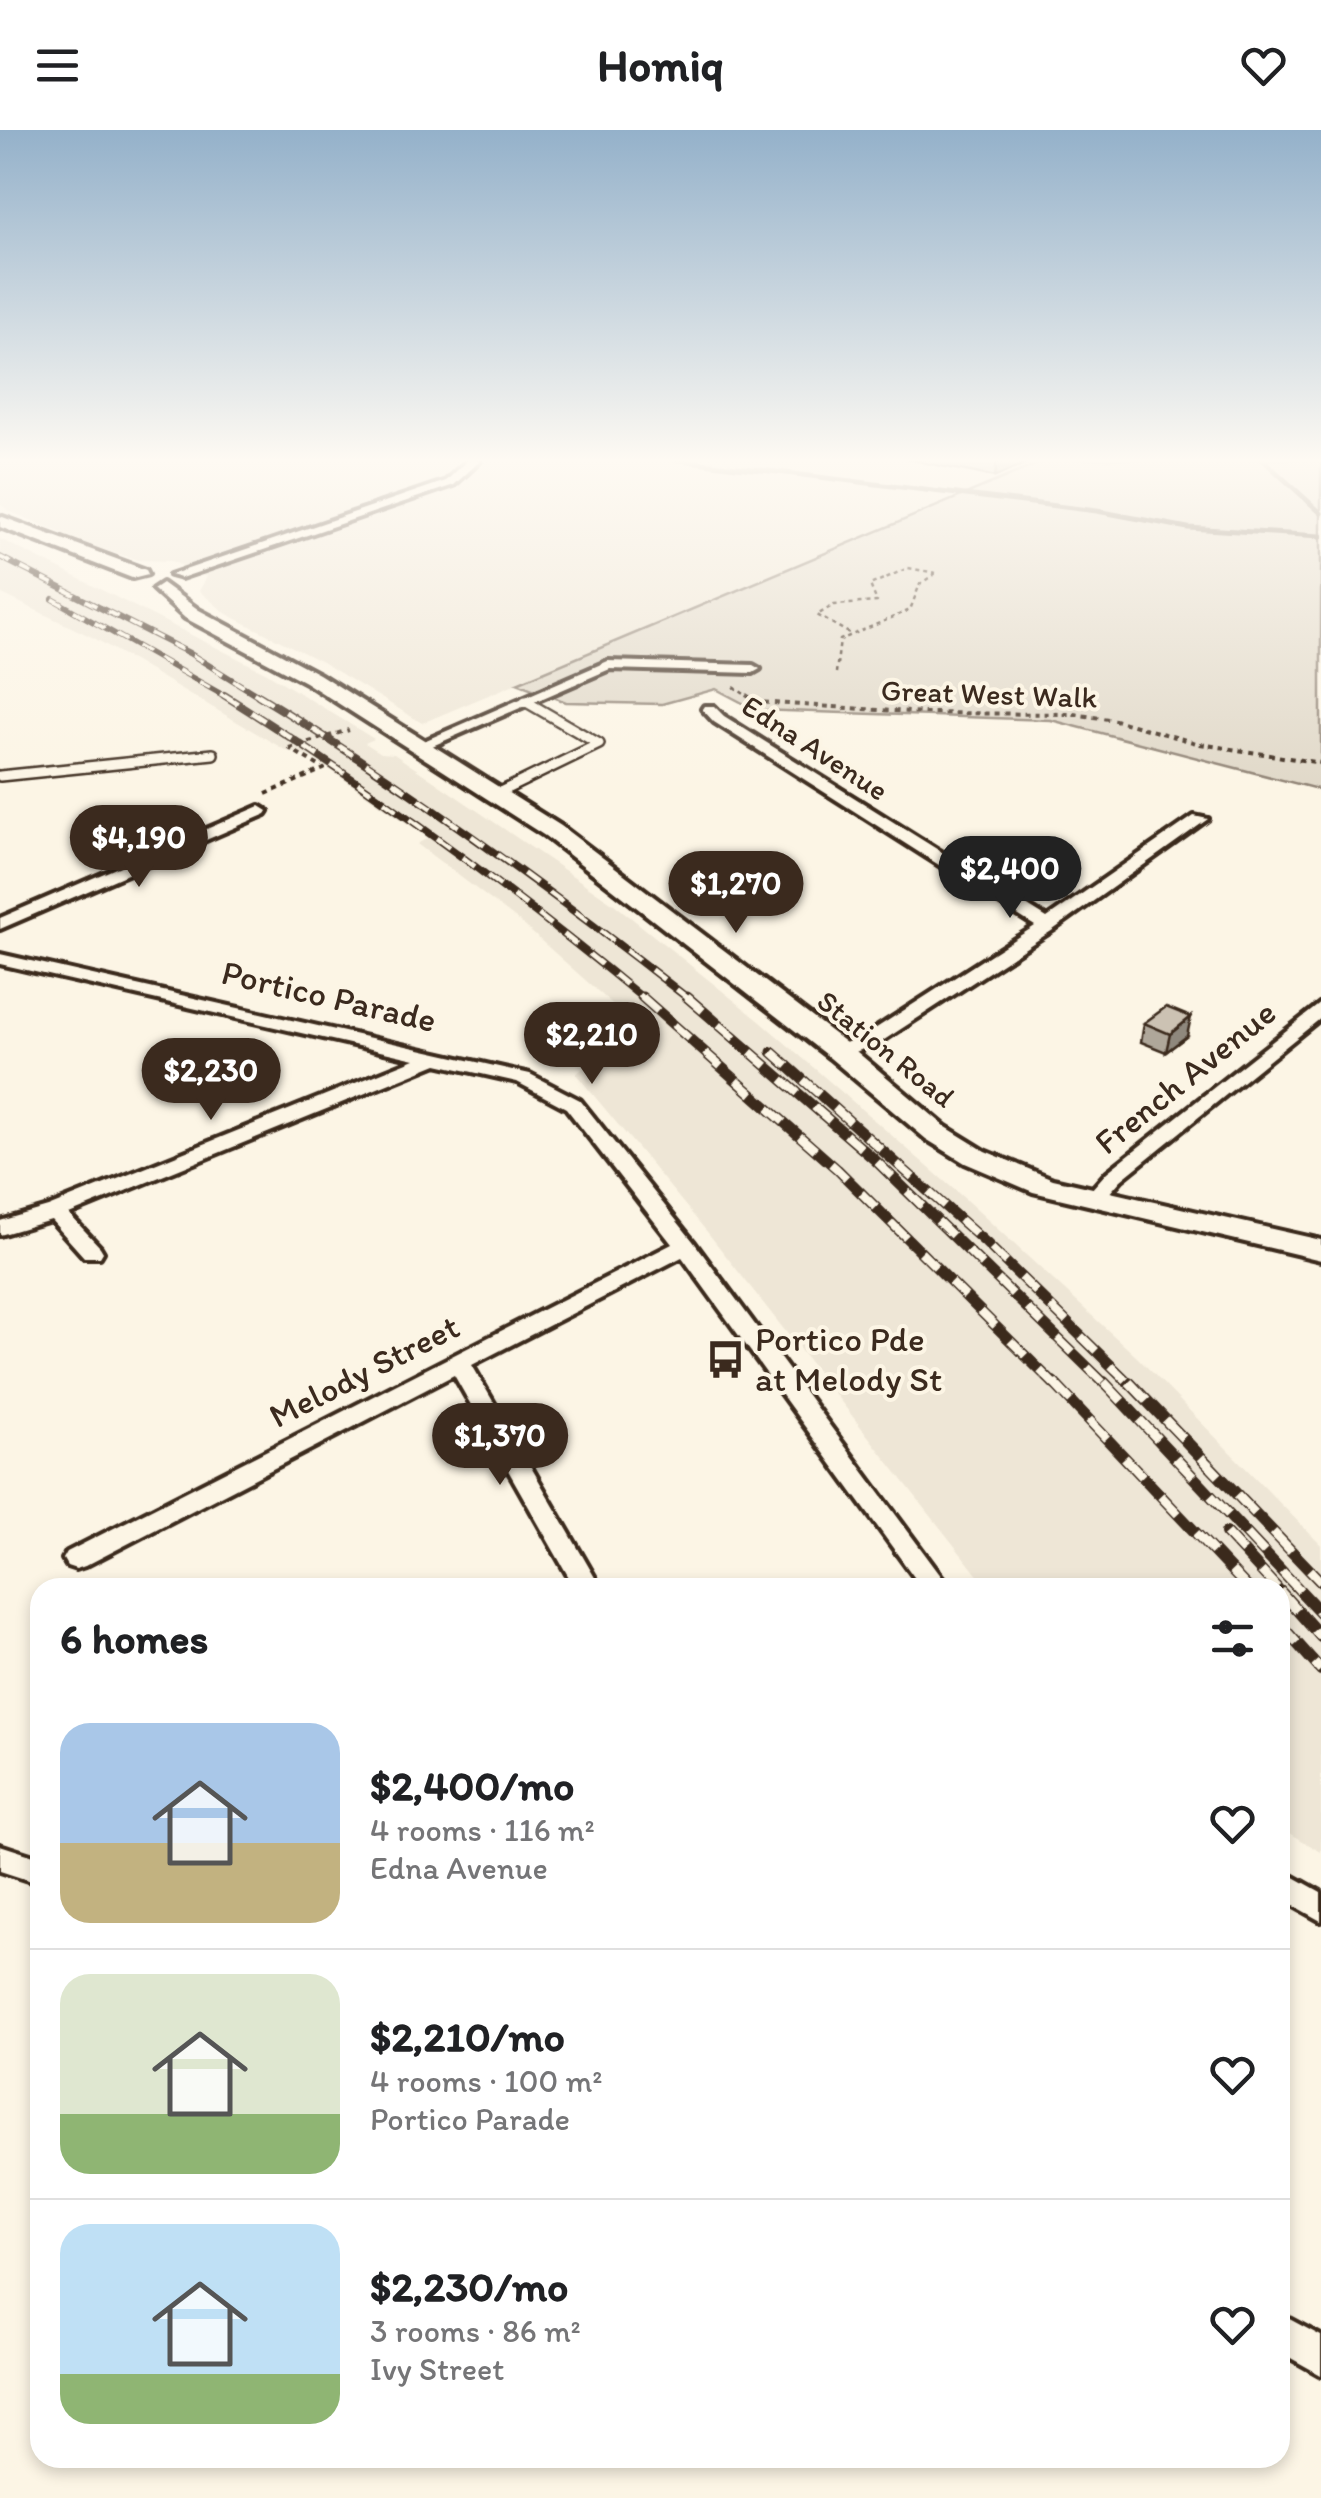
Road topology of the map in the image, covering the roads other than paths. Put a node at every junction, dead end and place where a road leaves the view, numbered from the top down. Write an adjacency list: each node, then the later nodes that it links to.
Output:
1 (126, 570): 3 (main road, Station Road)
2 (204, 570): 3 (street)
3 (169, 582): 7 (main road, Station Road)
4 (753, 670): 5 (street)
5 (525, 701): 7 (street); 10 (lane)
6 (709, 708): 14 (street, Edna Avenue)
7 (418, 746): 10 (main road, Station Road)
8 (213, 754): 9 (lane)
9 (0, 776)
10 (496, 794): 17 (main road, Station Road)
11 (260, 811): 13 (street)
12 (1200, 818): 14 (street)
13 (0, 924)
14 (1047, 926): 17 (street)
15 (0, 959): 18 (street, Portico Parade)
16 (1321, 1009): 19 (street, French Avenue)
17 (840, 1052): 19 (main road, Station Road)
18 (435, 1058): 20 (street); 22 (street, Portico Parade)
19 (1094, 1198): 23 (main road, Station Road)
20 (56, 1212): 21 (street); 24 (street)
21 (0, 1228)
22 (685, 1246): 25 (street, Melody Street); 28 (street, Portico Parade)
23 (1321, 1250)
24 (92, 1252)
25 (458, 1362): 26 (street, Melody Street); 27 (street)
26 (76, 1558)
27 (582, 1578)
28 (931, 1578)
29 (0, 1858): 30 (street)
30 (30, 1868)
31 (1290, 1888): 32 (street)
32 (1321, 1908)
33 (1290, 2338): 34 (street)
34 (1321, 2357)

